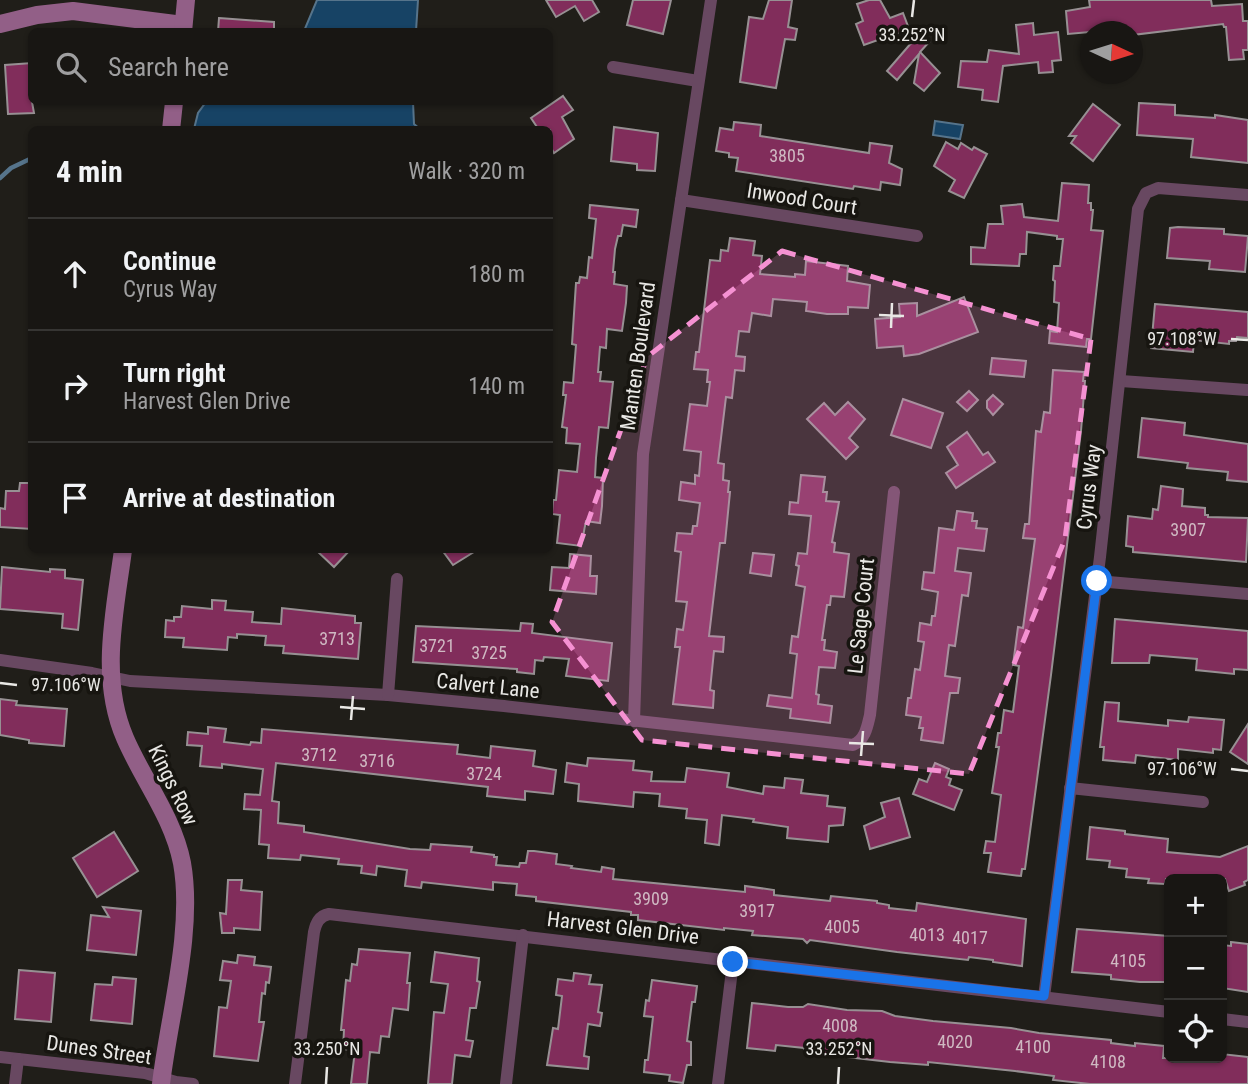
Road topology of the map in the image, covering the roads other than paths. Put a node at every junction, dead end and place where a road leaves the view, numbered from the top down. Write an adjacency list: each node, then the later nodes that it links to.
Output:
1 (187, 0): 4 (street)
2 (710, 0): 6 (street, Manten Boulevard)
3 (0, 22): 4 (street)
4 (183, 28)
5 (613, 68): 6 (street)
6 (698, 81): 10 (street, Manten Boulevard)
7 (174, 105): 8 (street)
8 (171, 126)
9 (1248, 195): 12 (street, Cyrus Way)
10 (681, 200): 11 (street, Inwood Court); 22 (street, Manten Boulevard)
11 (917, 236)
12 (1121, 381): 13 (street); 17 (street, Cyrus Way)
13 (1247, 390)
14 (894, 492): 23 (street, Le Sage Court)
15 (123, 553): 20 (street, Kings Row)
16 (397, 579): 21 (street)
17 (1097, 581): 18 (street); 24 (street, Cyrus Way)
18 (1248, 594)
19 (0, 660): 20 (street, Calvert Lane)
20 (111, 677): 21 (street, Calvert Lane); 34 (street, Kings Row)
21 (388, 695): 22 (street, Calvert Lane)
22 (634, 721): 23 (street, Calvert Lane)
23 (859, 743)
24 (1070, 788): 25 (street); 28 (street, Cyrus Way)
25 (1203, 802)
26 (523, 935): 27 (street, Harvest Glen Drive); 37 (street, Harvest Glen Drive); 38 (street)
27 (733, 962): 28 (street, Harvest Glen Drive); 39 (street)
28 (1044, 996): 29 (street, Harvest Glen Drive)
29 (1164, 1011)
30 (1227, 1020): 31 (street)
31 (1248, 1022)
32 (0, 1057): 33 (street, Dunes Street)
33 (18, 1059): 34 (street, Dunes Street); 35 (street)
34 (161, 1081): 36 (street, Dunes Street)
35 (15, 1084)
36 (193, 1084)
37 (295, 1084)
38 (506, 1084)
39 (718, 1084)

